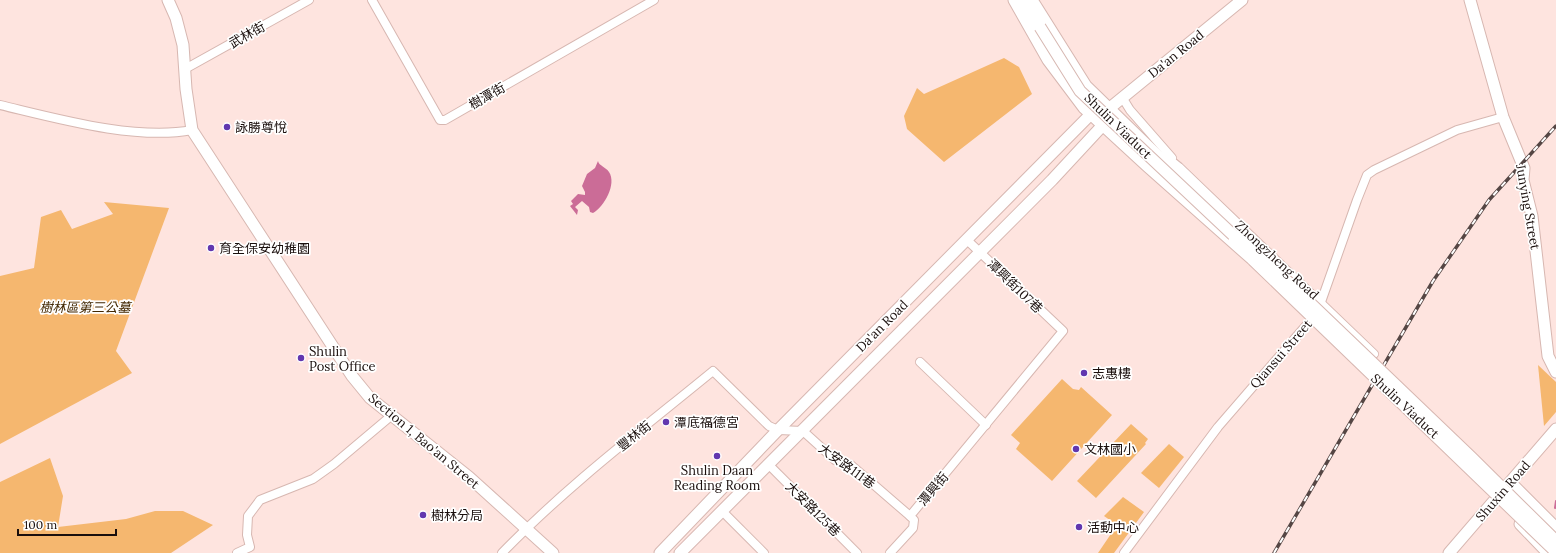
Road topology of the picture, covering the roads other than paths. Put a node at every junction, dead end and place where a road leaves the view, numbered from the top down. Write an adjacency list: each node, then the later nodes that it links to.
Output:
1 (168, 0): 10 (street)
2 (309, 0): 10 (street, 武林街)
3 (372, 0): 4 (street, 樹潭街)
4 (654, 0)
5 (1014, 0): 14 (street)
6 (1023, 0): 22 (street, Shulin Viaduct, bridge)
7 (1032, 0): 13 (street)
8 (1242, 0): 11 (street, Da'an Road)
9 (1470, 0): 15 (street, Junying Street)
10 (185, 70): 17 (street)
11 (1122, 98): 13 (street, Da'an Road); 19 (street)
12 (0, 105): 17 (street)
13 (1111, 107): 14 (street, Da'an Road); 16 (street, Da'an Road); 18 (street)
14 (1091, 114): 16 (street); 20 (street, Da'an Road)
15 (1504, 117): 23 (street, Qiansui Street); 27 (street, Junying Street)
16 (1103, 125): 21 (street, Da'an Road); 22 (street, Shulin Viaduct)
17 (192, 130): 28 (street, Section 1, Bao'an Street)
18 (1141, 138): 19 (street); 22 (street, Shulin Viaduct)
19 (1179, 167): 23 (street, Zhongzheng Road)
20 (967, 240): 21 (street, 潭興街107巷); 31 (street, Da'an Road)
21 (980, 252): 24 (street, 潭興街107巷); 32 (street, Da'an Road)
22 (1256, 257): 40 (street, Shulin Viaduct, bridge); 41 (street, Shulin Viaduct, bridge)
23 (1321, 302): 25 (street, Zhongzheng Road); 50 (street, Qiansui Street)
24 (1063, 331): 29 (street, 潭興街)
25 (1374, 354)
26 (920, 362): 29 (street)
27 (1556, 372)
28 (391, 416): 38 (street, Section 1, Bao'an Street); 42 (street)
29 (986, 424): 37 (street, 潭興街)
30 (1556, 429): 34 (street, Shuxin Road)
31 (778, 430): 32 (street); 38 (street, 豐林街); 45 (street, Da'an Road)
32 (803, 431): 33 (street, Da'an Road); 37 (street, 大安路111巷)
33 (769, 464): 36 (street, Da'an Road); 48 (street, 大安路125巷)
34 (1511, 483): 35 (street, Shuxin Road); 39 (street)
35 (1496, 500): 51 (street, Shuxin Road); 52 (street)
36 (722, 511): 46 (street, Da'an Road); 47 (street)
37 (910, 516): 49 (street, 潭興街)
38 (526, 528): 43 (street); 44 (street, Section 1, Bao'an Street)
39 (1556, 528)
40 (1556, 541)
41 (1556, 552)
42 (238, 553)
43 (502, 553)
44 (553, 553)
45 (660, 553)
46 (680, 553)
47 (764, 553)
48 (858, 553)
49 (890, 553)
50 (1124, 553)
51 (1449, 553)
52 (1548, 553)

